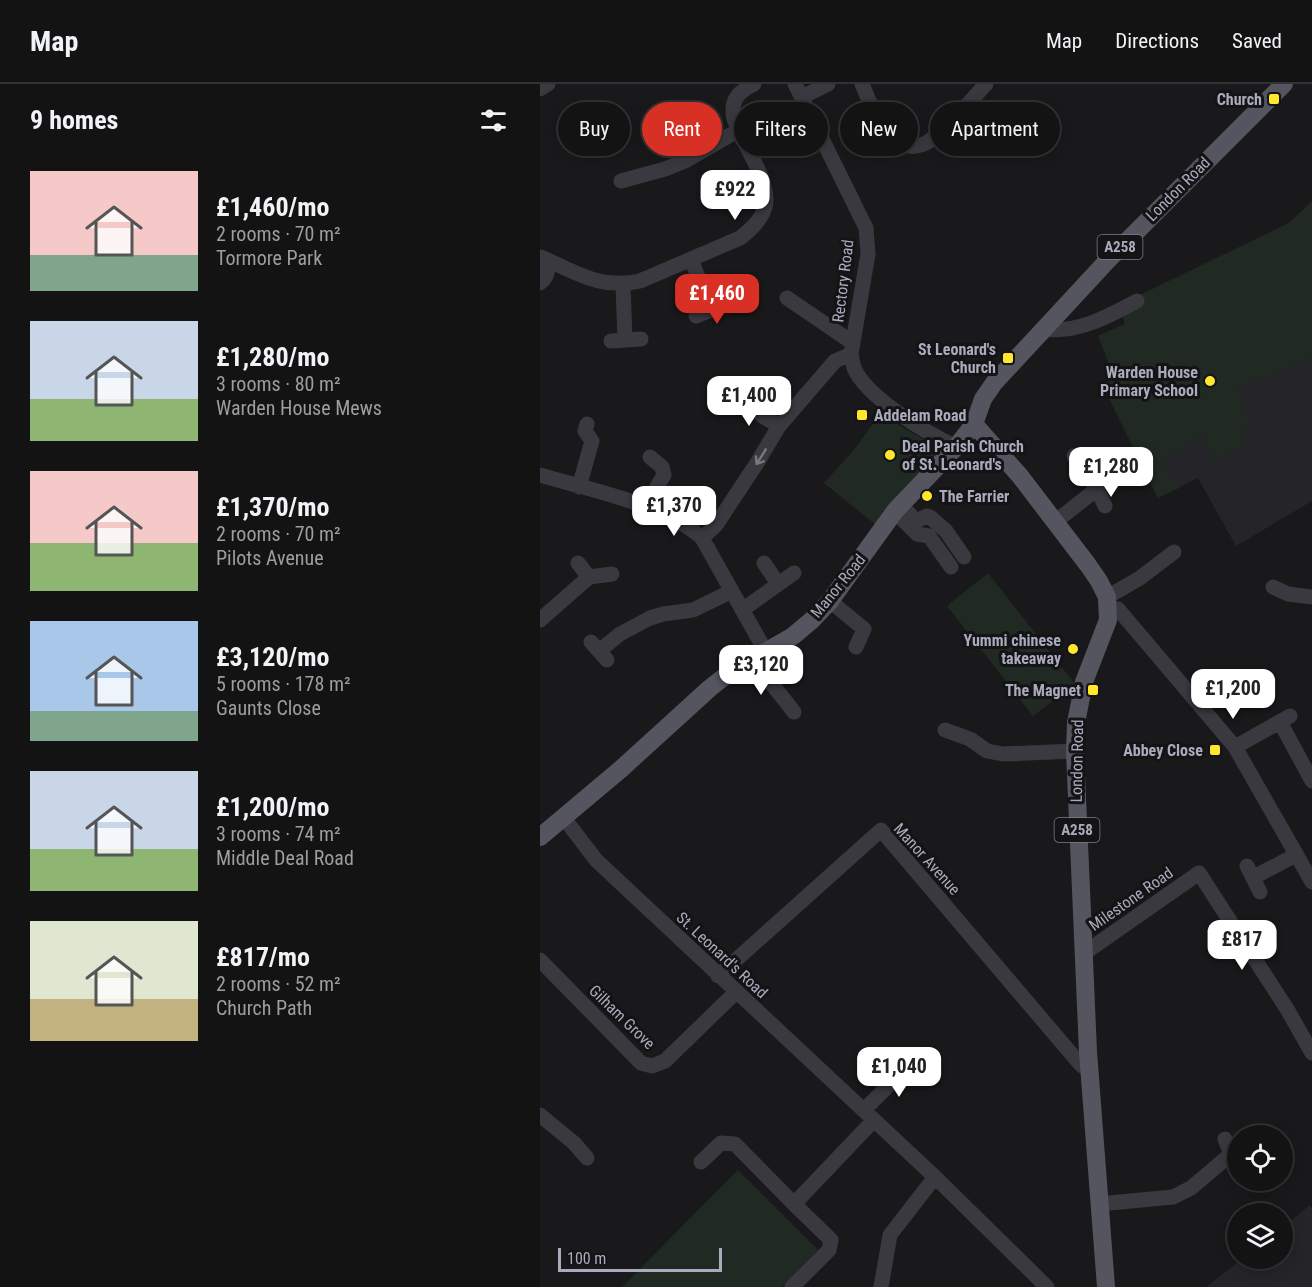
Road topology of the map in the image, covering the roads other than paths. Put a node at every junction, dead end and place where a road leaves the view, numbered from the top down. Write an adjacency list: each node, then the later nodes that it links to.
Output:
1 (548, 84): 7 (street)
2 (754, 84): 9 (street)
3 (828, 84): 8 (street)
4 (862, 84): 5 (street)
5 (986, 84)
6 (1284, 84): 23 (main road, London Road / A258)
7 (540, 89)
8 (798, 91): 25 (street, Rectory Road)
9 (734, 119)
10 (734, 133): 12 (street)
11 (751, 156): 14 (street)
12 (621, 181)
13 (540, 257): 15 (street); 16 (street)
14 (691, 259): 17 (street); 21 (street)
15 (563, 267): 16 (street); 17 (street)
16 (544, 279)
17 (623, 285): 24 (street)
18 (787, 298): 25 (street)
19 (1137, 301): 23 (street)
20 (726, 304): 21 (street)
21 (711, 310): 22 (street)
22 (696, 316)
23 (1042, 329): 28 (main road, London Road / A258)
24 (626, 340)
25 (852, 349): 29 (street); 30 (street)
26 (742, 398): 29 (street)
27 (587, 424): 34 (street)
28 (974, 424): 30 (main road, Manor Road); 39 (main road)
29 (779, 426): 40 (street, one-way to 40)
30 (956, 447): 38 (main road, Manor Road)
31 (1074, 456): 35 (street)
32 (650, 457): 37 (street)
33 (541, 480): 34 (street)
34 (579, 487): 37 (street)
35 (1097, 489): 36 (street); 39 (street)
36 (1105, 506)
37 (645, 507): 40 (street)
38 (898, 508): 42 (street); 45 (street); 53 (main road, Manor Road)
39 (1055, 522): 54 (main road)
40 (702, 538): 51 (street)
41 (1174, 552): 54 (street)
42 (964, 557)
43 (578, 563): 48 (street)
44 (764, 563): 49 (street)
45 (951, 567)
46 (794, 573): 49 (street)
47 (612, 574): 48 (street)
48 (589, 577): 56 (street)
49 (778, 584): 55 (street)
50 (1273, 587): 52 (street)
51 (732, 591): 55 (street); 58 (street)
52 (1312, 597)
53 (830, 601): 57 (street); 59 (main road, Manor Road)
54 (1107, 603): 62 (street); 63 (main road, London Road / A258)
55 (742, 610): 59 (street)
56 (540, 620)
57 (856, 647)
58 (599, 651)
59 (760, 656): 60 (street); 65 (main road, Manor Road)
60 (795, 711)
61 (945, 730): 63 (street)
62 (1234, 747): 64 (street); 67 (street)
63 (1075, 751): 70 (main road, London Road / A258)
64 (1312, 781)
65 (564, 818): 66 (main road, Manor Road); 72 (street, St. Leonard's Road)
66 (540, 837)
67 (1296, 855): 68 (street); 69 (street)
68 (1254, 878)
69 (1312, 882)
70 (1083, 954): 74 (street, Milestone Road); 76 (main road, London Road / A258)
71 (540, 960): 73 (street, Gilham Grove)
72 (718, 976): 73 (street, St. Leonard's Road); 76 (street, Manor Avenue)
73 (736, 992): 78 (street, St. Leonard's Road)
74 (1312, 1053)
75 (911, 1063): 78 (street)
76 (1090, 1071): 86 (main road, London Road / A258)
77 (540, 1115): 81 (street)
78 (869, 1115): 84 (street, St. Leonard's Road); 85 (street)
79 (1225, 1139): 80 (street)
80 (1227, 1143)
81 (588, 1158)
82 (1227, 1160): 86 (street)
83 (700, 1162): 85 (street)
84 (935, 1177): 88 (street); 89 (street, St. Leonard's Road)
85 (794, 1204): 87 (street)
86 (1099, 1204): 90 (main road, London Road / A258)
87 (792, 1287)
88 (881, 1287)
89 (1047, 1287)
90 (1106, 1287)

